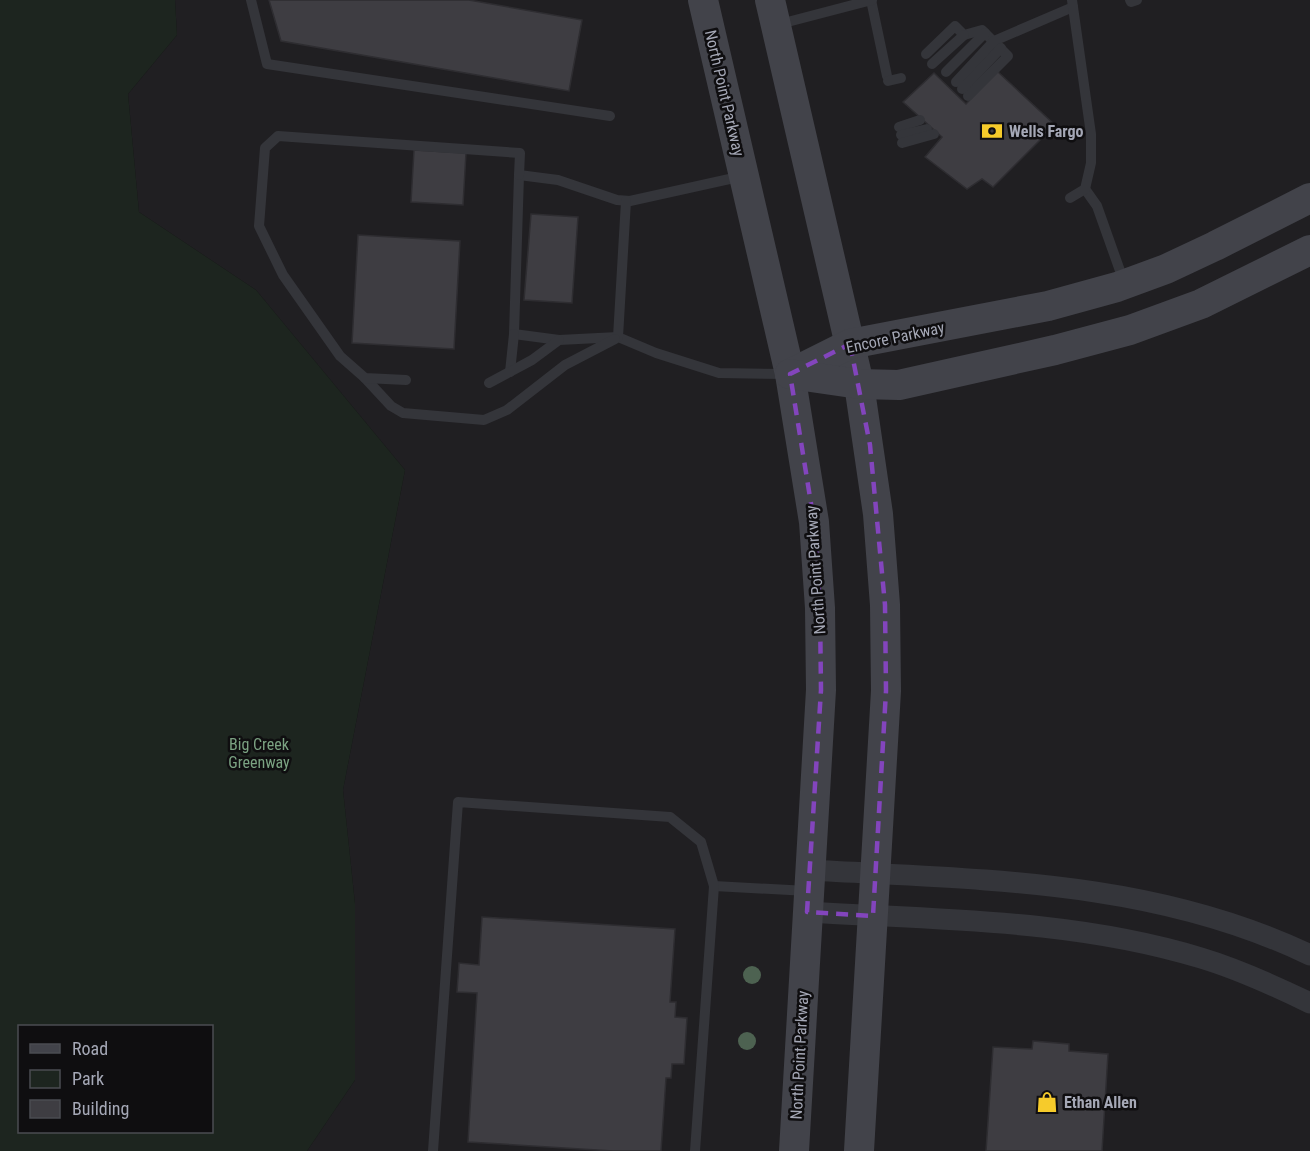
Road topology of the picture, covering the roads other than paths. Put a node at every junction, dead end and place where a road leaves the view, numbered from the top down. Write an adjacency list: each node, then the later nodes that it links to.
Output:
1 (250, 0): 15 (lane)
2 (703, 0): 18 (street, North Point Parkway)
3 (872, 0): 7 (lane); 14 (lane)
4 (1130, 0): 5 (lane)
5 (1137, 0)
6 (1072, 4): 10 (lane); 19 (lane)
7 (773, 12): 28 (street)
8 (985, 33): 9 (lane); 10 (lane); 13 (lane)
9 (964, 35): 11 (lane); 12 (lane)
10 (1001, 48): 10 (lane)
11 (926, 54)
12 (932, 64)
13 (946, 72)
14 (901, 78)
15 (610, 116)
16 (916, 141): 16 (lane)
17 (519, 175): 22 (lane); 25 (lane); 31 (lane)
18 (744, 176): 22 (lane); 30 (street, North Point Parkway)
19 (1085, 189): 20 (lane); 24 (lane)
20 (1070, 198)
21 (1310, 198): 24 (street, Encore Parkway)
22 (626, 201): 26 (lane)
23 (1310, 249): 34 (street)
24 (1124, 284): 28 (street, Encore Parkway)
25 (514, 334): 27 (lane); 29 (lane)
26 (618, 337): 27 (lane); 30 (lane); 31 (lane)
27 (559, 340): 29 (lane)
28 (850, 344): 30 (street, Encore Parkway); 34 (street)
29 (510, 372): 33 (lane)
30 (790, 374): 34 (street); 37 (street, North Point Parkway)
31 (365, 378): 32 (lane)
32 (406, 380)
33 (489, 383)
34 (859, 384): 35 (street)
35 (875, 874): 37 (street); 38 (street); 39 (street)
36 (714, 886): 37 (lane); 41 (lane); 42 (lane)
37 (809, 891): 38 (street); 43 (street, North Point Parkway)
38 (873, 916): 40 (street); 44 (street)
39 (1310, 955)
40 (1310, 1003)
41 (433, 1151)
42 (695, 1151)
43 (794, 1151)
44 (859, 1151)

